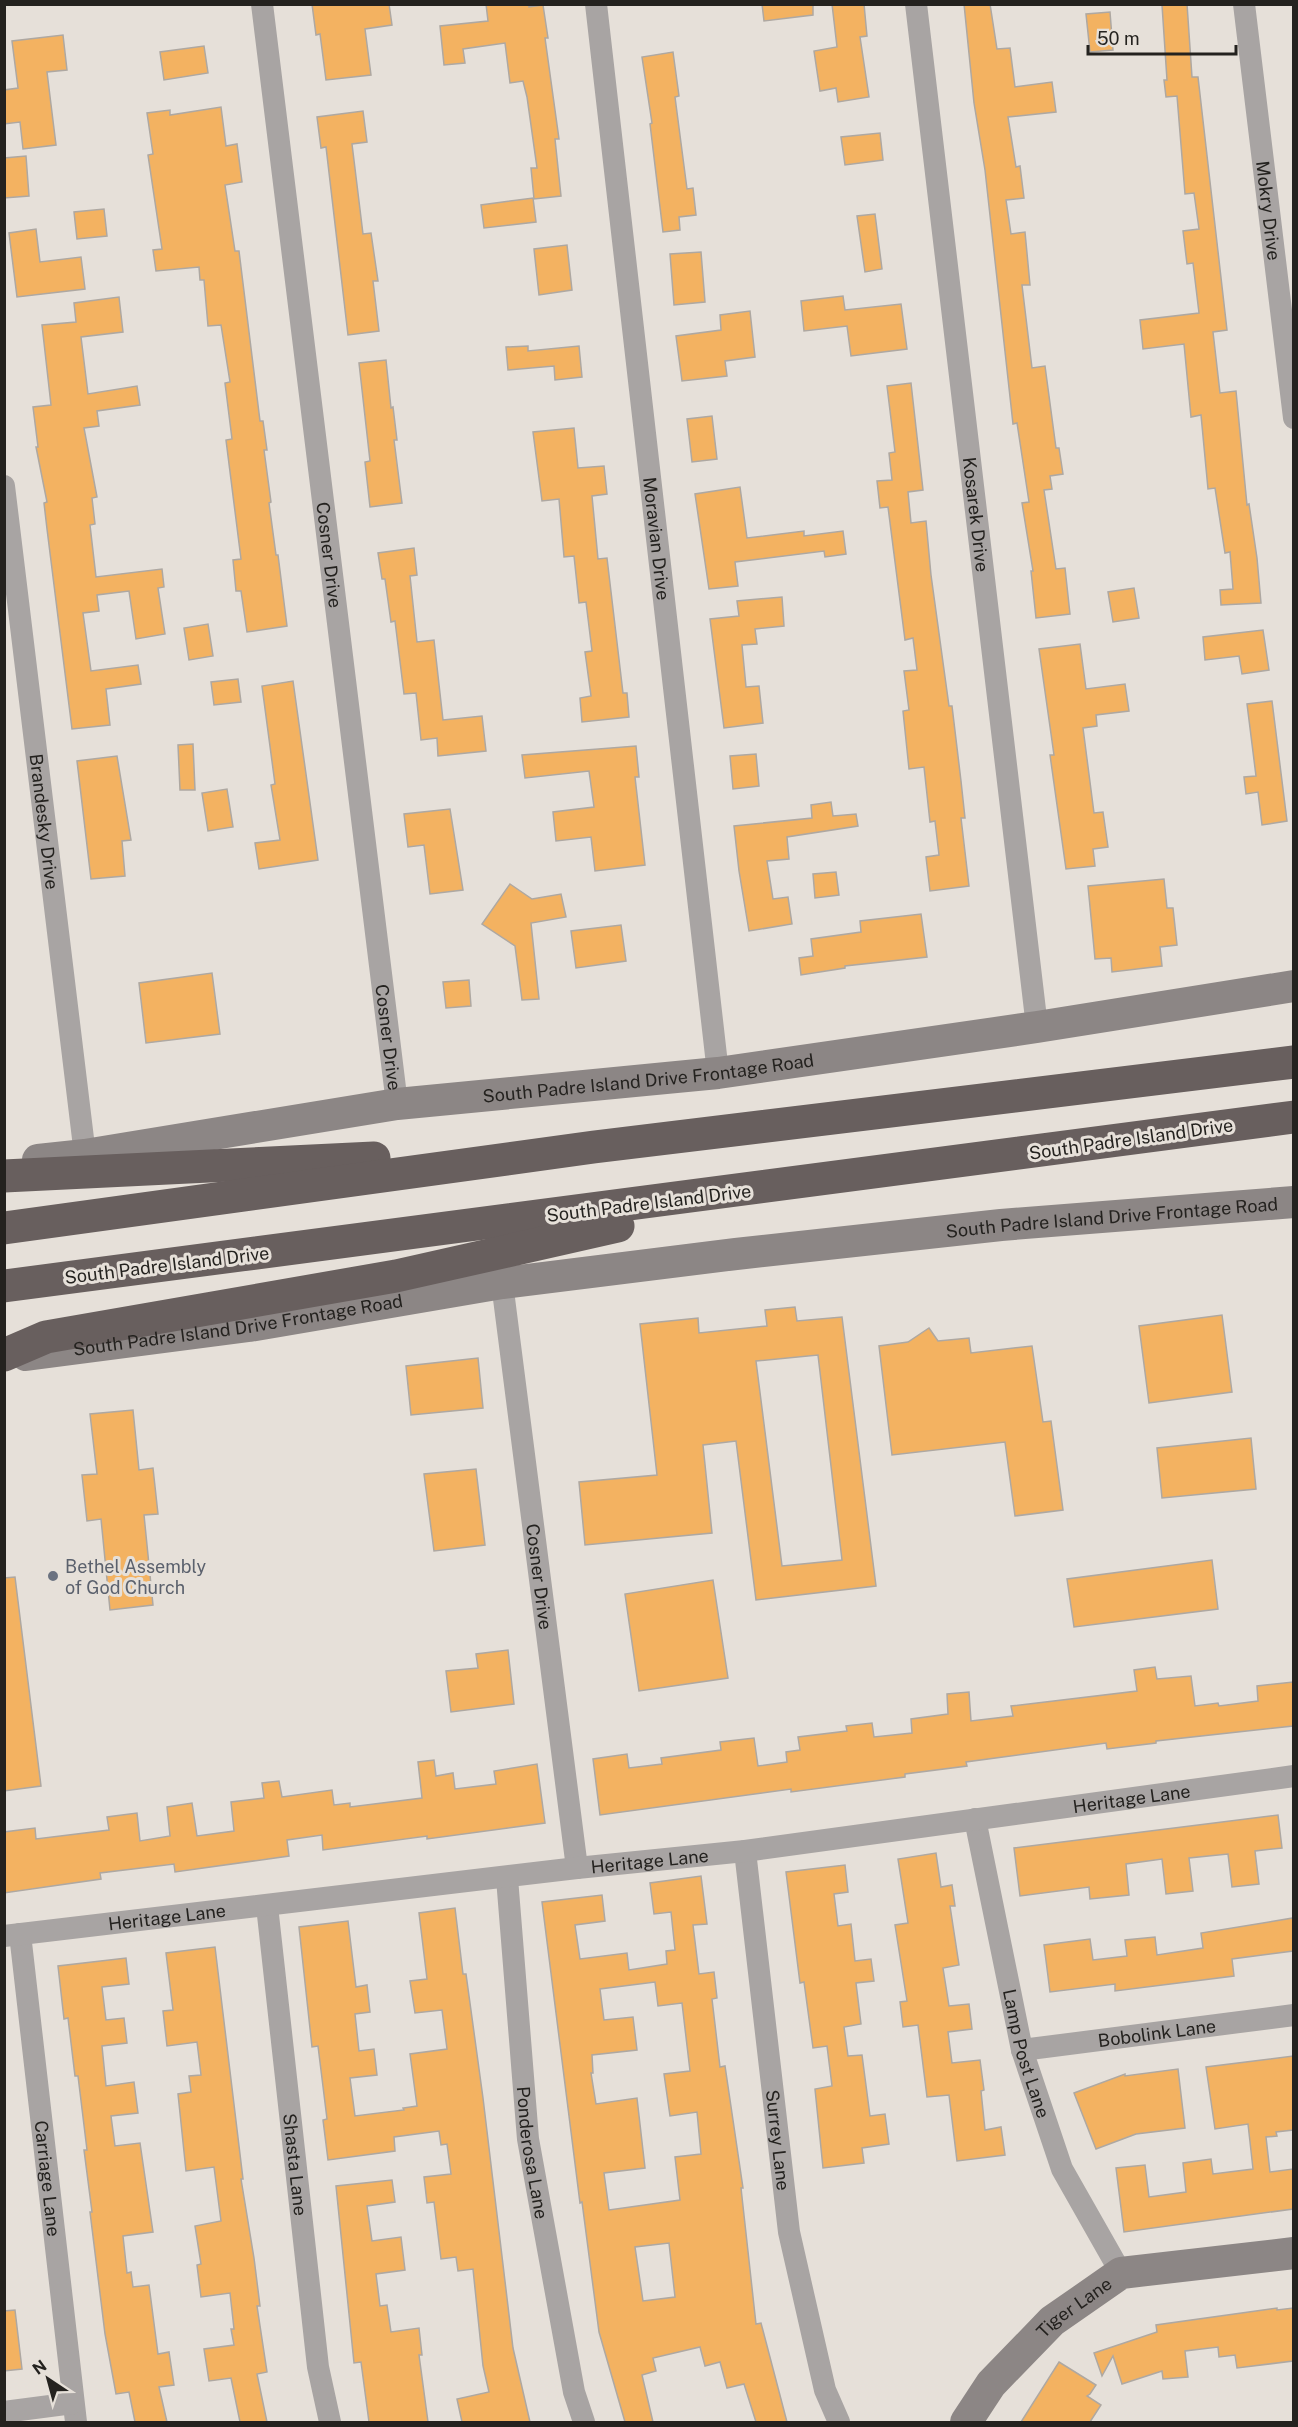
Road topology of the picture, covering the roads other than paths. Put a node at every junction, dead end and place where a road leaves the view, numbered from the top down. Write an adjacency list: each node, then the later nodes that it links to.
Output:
1 (262, 4): 11 (street, Cosner Drive)
2 (596, 4): 10 (street, Moravian Drive)
3 (916, 4): 8 (street, Kosarek Drive)
4 (1244, 4): 5 (street, Mokry Drive)
5 (1293, 418)
6 (4, 486): 14 (street, Brandesky Drive)
7 (1293, 986): 8 (main road, South Padre Island Drive Frontage Road)
8 (1037, 1027): 10 (main road, South Padre Island Drive Frontage Road)
9 (1293, 1062): 13 (highway)
10 (718, 1072): 11 (main road, South Padre Island Drive Frontage Road)
11 (397, 1104): 14 (main road, South Padre Island Drive Frontage Road)
12 (1293, 1117): 17 (highway, South Padre Island Drive)
13 (594, 1147): 16 (highway); 19 (highway)
14 (85, 1155): 15 (main road, South Padre Island Drive Frontage Road)
15 (4, 1164)
16 (4, 1176)
17 (816, 1181): 21 (highway, South Padre Island Drive); 22 (highway)
18 (1293, 1202): 20 (main road, South Padre Island Drive Frontage Road)
19 (4, 1227)
20 (501, 1283): 22 (main road, South Padre Island Drive Frontage Road); 26 (street, Cosner Drive)
21 (4, 1287)
22 (4, 1356)
23 (1293, 1776): 24 (street, Heritage Lane)
24 (975, 1819): 25 (street, Heritage Lane); 31 (street, Lamp Post Lane)
25 (745, 1851): 26 (street, Heritage Lane); 38 (street, Surrey Lane)
26 (577, 1868): 27 (street, Heritage Lane)
27 (507, 1878): 28 (street, Heritage Lane); 37 (street, Ponderosa Lane)
28 (267, 1906): 29 (street, Heritage Lane); 36 (street, Shasta Lane)
29 (12, 1935): 35 (street, Carriage Lane)
30 (1293, 2015): 31 (street, Bobolink Lane)
31 (1022, 2050): 33 (street, Lamp Post Lane)
32 (1293, 2253): 33 (main road, Tiger Lane)
33 (1121, 2273): 39 (main road, Tiger Lane)
34 (4, 2412): 35 (street)
35 (74, 2413)
36 (330, 2422)
37 (584, 2422)
38 (839, 2422)
39 (966, 2422)

